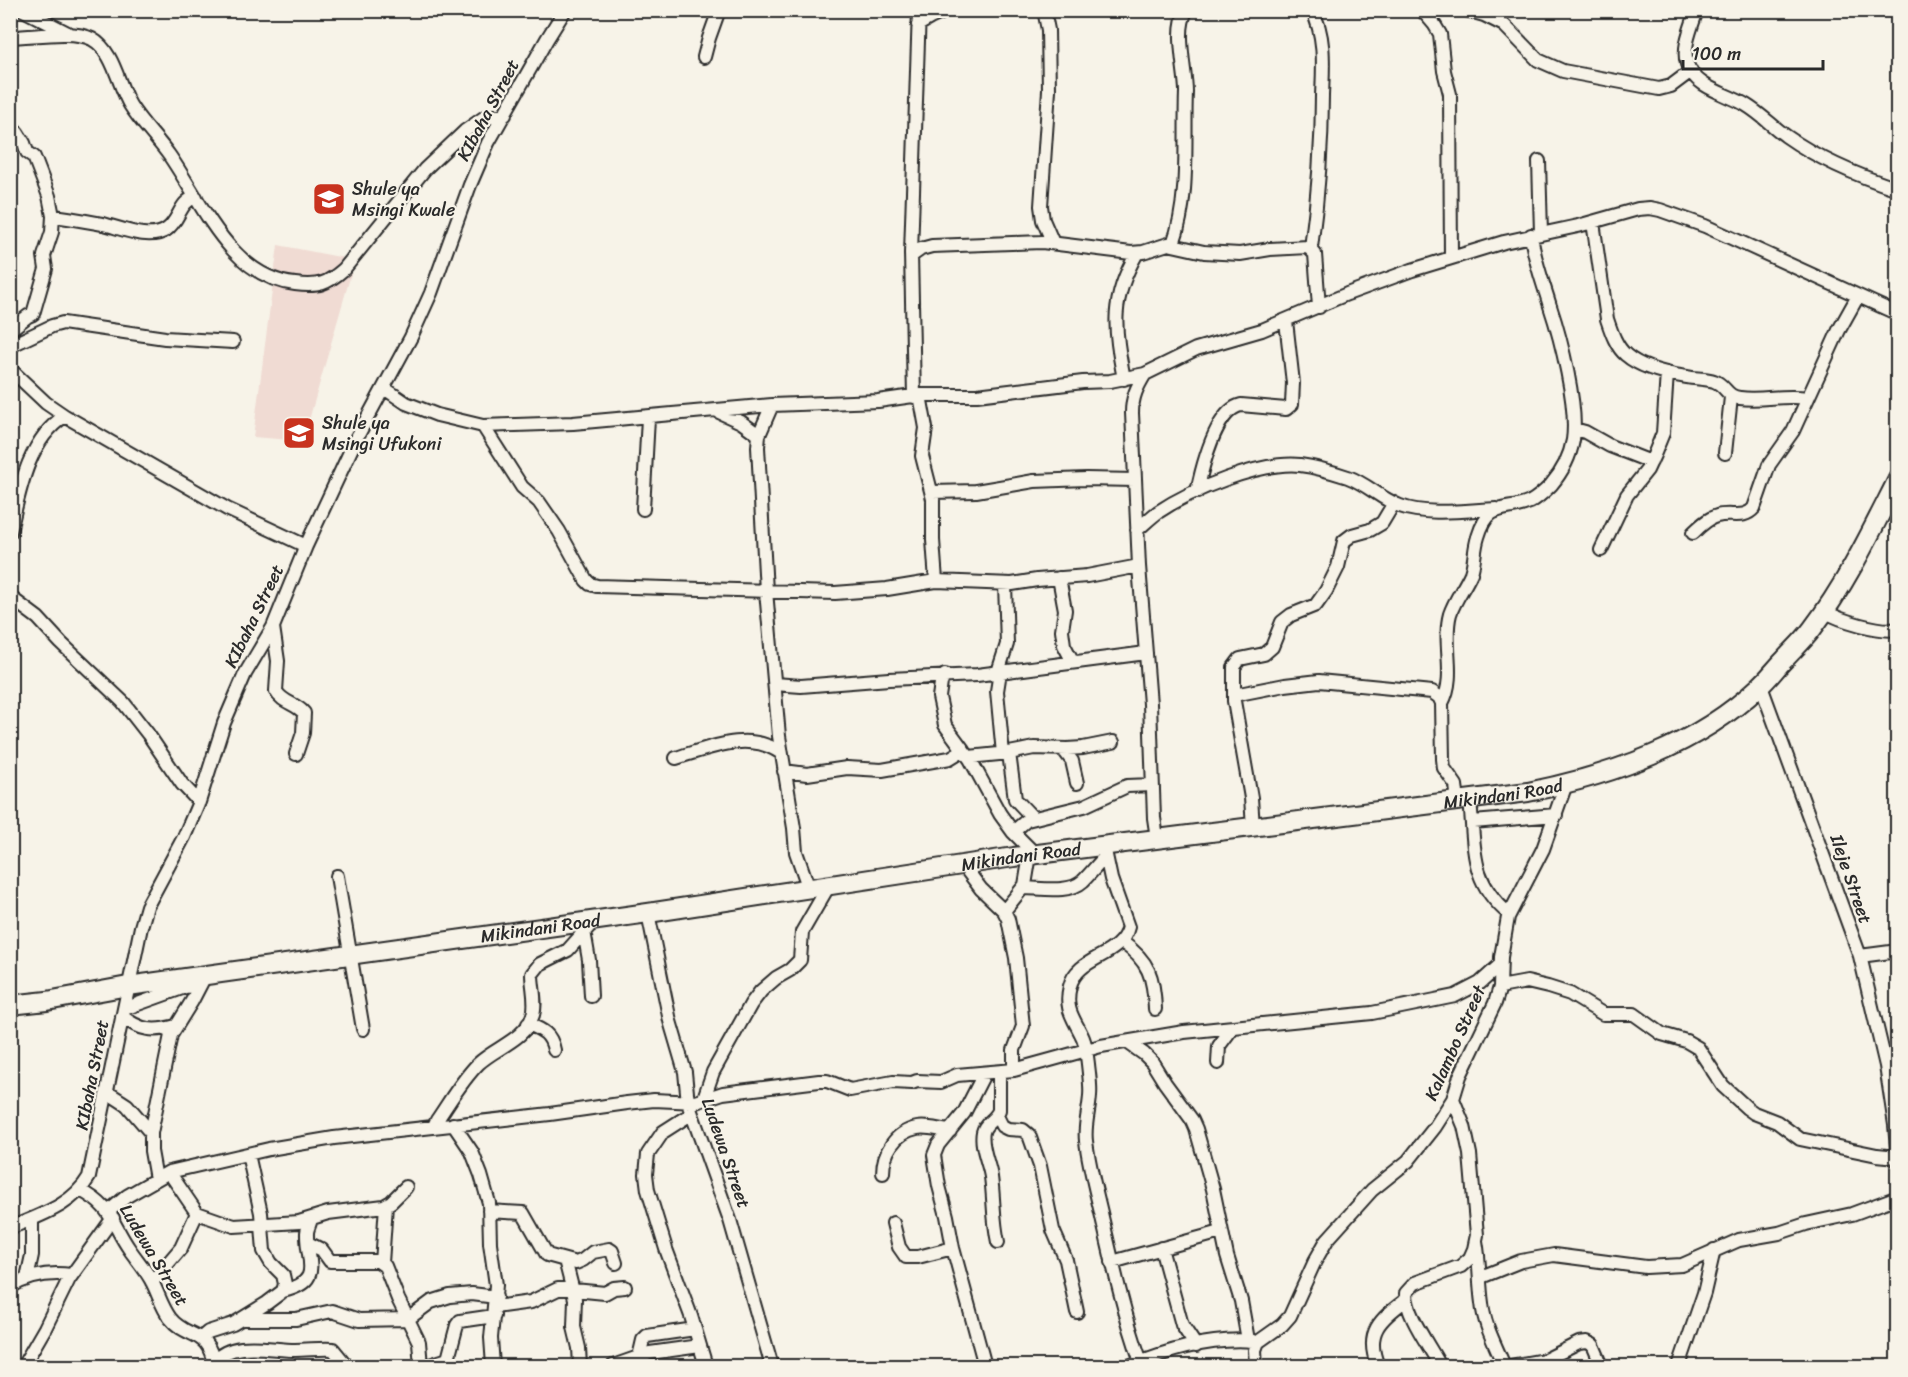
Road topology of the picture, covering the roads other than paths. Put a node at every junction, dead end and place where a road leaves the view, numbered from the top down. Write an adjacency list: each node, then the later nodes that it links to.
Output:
1 (23, 10): 13 (street)
2 (565, 10): 17 (street, KIbaha Street)
3 (719, 10): 15 (street)
4 (919, 10): 12 (street)
5 (948, 10): 12 (street)
6 (1044, 10): 25 (street)
7 (1187, 10): 26 (street)
8 (1312, 10): 27 (street)
9 (1422, 10): 30 (street)
10 (1466, 10): 16 (street)
11 (1697, 10): 16 (street)
12 (918, 25): 29 (street)
13 (70, 34): 14 (street); 21 (street)
14 (10, 37)
15 (704, 57)
16 (1691, 71): 20 (street)
17 (505, 115): 21 (street); 42 (street, KIbaha Street)
18 (17, 132): 22 (street)
19 (1539, 160): 24 (street)
20 (1898, 189)
21 (196, 197): 22 (street)
22 (53, 216): 35 (street)
23 (1593, 222): 24 (street); 31 (street); 39 (street)
24 (1536, 234): 30 (street); 51 (street)
25 (1053, 243): 28 (street); 29 (street)
26 (1173, 244): 27 (street); 28 (street)
27 (1311, 248): 32 (street)
28 (1137, 253): 41 (street)
29 (911, 256): 43 (street)
30 (1451, 258): 32 (street)
31 (1858, 296): 33 (street); 45 (street)
32 (1318, 307): 34 (street)
33 (1898, 314)
34 (1286, 321): 40 (street); 58 (street)
35 (10, 330)
36 (233, 342): 37 (street)
37 (10, 346)
38 (10, 369): 48 (street)
39 (1667, 373): 44 (street); 54 (street)
40 (1145, 374): 41 (street); 56 (street)
41 (1124, 379): 43 (street)
42 (384, 388): 50 (street); 66 (street, KIbaha Street)
43 (917, 396): 46 (street); 57 (street)
44 (1731, 397): 45 (street); 53 (street)
45 (1808, 398): 65 (street)
46 (772, 405): 47 (street); 52 (street)
47 (715, 410): 49 (street); 52 (street)
48 (65, 416): 59 (street); 66 (street)
49 (648, 418): 50 (street); 61 (street)
50 (483, 426): 72 (street)
51 (1574, 429): 54 (street); 62 (street)
52 (759, 435): 72 (street)
53 (1725, 453)
54 (1651, 462): 67 (street)
55 (1898, 479): 74 (highway, Mikindani Road)
56 (1135, 480): 57 (street); 63 (street)
57 (932, 492): 70 (street)
58 (1197, 492): 60 (street); 63 (street)
59 (14, 500): 64 (street)
60 (1394, 503): 62 (street); 83 (street)
61 (643, 509)
62 (1496, 509): 84 (street)
63 (1137, 530): 68 (street)
64 (10, 532)
65 (1693, 533)
66 (306, 546): 75 (street, KIbaha Street)
67 (1601, 550)
68 (1139, 566): 69 (street); 77 (street)
69 (1059, 578): 71 (street); 78 (street)
70 (936, 581): 71 (street); 72 (street)
71 (1005, 584): 79 (street)
72 (766, 591): 81 (street)
73 (12, 600): 97 (street)
74 (1824, 611): 76 (street); 82 (highway, Mikindani Road)
75 (273, 627): 88 (street); 97 (street, KIbaha Street)
76 (1898, 629)
77 (1146, 653): 78 (street); 95 (street)
78 (1073, 662): 79 (street)
79 (999, 672): 80 (street); 90 (street)
80 (945, 675): 81 (street); 89 (street)
81 (775, 684): 87 (street)
82 (1761, 686): 94 (highway, Mikindani Road); 118 (street, Ileje Street)
83 (1234, 695): 84 (street); 101 (street)
84 (1442, 703): 96 (street)
85 (1113, 742): 86 (street)
86 (1064, 749): 90 (street); 93 (street)
87 (781, 753): 91 (street); 92 (street)
88 (296, 754)
89 (966, 754): 90 (street); 92 (street); 102 (street)
90 (1006, 754): 99 (street)
91 (676, 758)
92 (784, 771): 110 (street)
93 (1077, 783)
94 (1566, 784): 96 (highway, Mikindani Road); 98 (street, Kalambo Street)
95 (1152, 785): 99 (street); 103 (street)
96 (1464, 801): 100 (street); 101 (highway, Mikindani Road)
97 (199, 802): 121 (street, KIbaha Street)
98 (1556, 815): 100 (street); 113 (street, Kalambo Street)
99 (1033, 818): 102 (street)
100 (1473, 822): 113 (street)
101 (1252, 827): 103 (highway, Mikindani Road)
102 (1013, 832): 105 (street)
103 (1157, 838): 104 (highway, Mikindani Road)
104 (1105, 851): 105 (highway, Mikindani Road); 109 (street); 115 (street)
105 (1033, 855): 106 (highway, Mikindani Road); 109 (street)
106 (963, 865): 108 (highway, Mikindani Road); 111 (street)
107 (337, 876): 117 (street)
108 (828, 886): 110 (highway, Mikindani Road); 139 (street)
109 (1023, 888): 111 (street)
110 (809, 889): 112 (highway, Mikindani Road)
111 (1004, 911): 135 (street)
112 (648, 914): 114 (highway, Mikindani Road); 141 (street, Ludewa Street)
113 (1509, 914): 119 (street, Kalambo Street)
114 (589, 926): 117 (highway, Mikindani Road); 123 (street); 127 (street)
115 (1122, 942): 125 (street); 133 (street)
116 (1898, 951): 118 (street)
117 (350, 956): 120 (highway, Mikindani Road); 130 (street)
118 (1860, 956): 148 (street, Ileje Street)
119 (1500, 965): 122 (street, Kalambo Street); 129 (street)
120 (203, 980): 121 (highway, Mikindani Road); 126 (street); 128 (street)
121 (128, 986): 124 (highway, Mikindani Road); 126 (street, KIbaha Street)
122 (1500, 987): 140 (street, Kalambo Street); 148 (street)
123 (591, 996)
124 (10, 1005)
125 (1155, 1009)
126 (123, 1012): 128 (street); 138 (street, KIbaha Street)
127 (528, 1024): 132 (street); 144 (street)
128 (176, 1026): 146 (street)
129 (1233, 1027): 131 (street); 134 (street)
130 (363, 1029)
131 (1128, 1042): 133 (street); 165 (street)
132 (554, 1050)
133 (1085, 1051): 135 (street); 173 (street)
134 (1218, 1063)
135 (1014, 1070): 136 (street)
136 (999, 1072): 137 (street); 142 (street)
137 (984, 1074): 139 (street); 145 (street)
138 (107, 1092): 146 (street); 154 (street, KIbaha Street)
139 (704, 1098): 141 (street)
140 (1453, 1100): 166 (street); 192 (street, Kalambo Street)
141 (690, 1108): 143 (street); 189 (street); 207 (street, Ludewa Street)
142 (997, 1116): 167 (street); 186 (street)
143 (453, 1124): 144 (street); 157 (street)
144 (434, 1126): 147 (street)
145 (950, 1131): 151 (street); 169 (street)
146 (151, 1133): 152 (street)
147 (248, 1154): 150 (street); 163 (street)
148 (1897, 1156): 149 (street, Ileje Street)
149 (1898, 1162)
150 (169, 1172): 152 (street); 158 (street)
151 (883, 1173)
152 (156, 1179): 159 (street)
153 (406, 1187): 156 (street)
154 (81, 1190): 159 (street, Ludewa Street); 160 (street)
155 (1898, 1197): 171 (street)
156 (386, 1205): 161 (street); 174 (street)
157 (489, 1211): 172 (street); 185 (street)
158 (197, 1213): 163 (street); 179 (street)
159 (111, 1215): 176 (street); 179 (street, Ludewa Street)
160 (32, 1219): 164 (street); 178 (street)
161 (311, 1219): 163 (street); 168 (street)
162 (893, 1223): 169 (street)
163 (261, 1224): 183 (street)
164 (10, 1227)
165 (1221, 1232): 170 (street); 192 (street)
166 (1476, 1240): 177 (street); 184 (street)
167 (998, 1242)
168 (309, 1243): 174 (street); 183 (street)
169 (953, 1248): 208 (street)
170 (1161, 1248): 173 (street); 194 (street)
171 (1714, 1250): 177 (street); 215 (street)
172 (565, 1260): 175 (street); 182 (street)
173 (1112, 1262): 199 (street)
174 (382, 1263): 188 (street)
175 (616, 1263)
176 (71, 1275): 178 (street); 200 (street)
177 (1481, 1277): 212 (street)
178 (27, 1278): 180 (street)
179 (152, 1282): 191 (street, Ludewa Street)
180 (10, 1287)
181 (625, 1287): 182 (street)
182 (574, 1289): 185 (street); 204 (street)
183 (283, 1291): 187 (street)
184 (1406, 1300): 210 (street); 211 (street)
185 (495, 1307): 188 (street); 202 (street); 203 (street)
186 (1077, 1312)
187 (241, 1319): 188 (street); 191 (street)
188 (408, 1319): 202 (street)
189 (695, 1329): 190 (street); 193 (street)
190 (668, 1332): 195 (street); 196 (street)
191 (201, 1338): 198 (street)
192 (1253, 1341): 194 (street); 209 (street)
193 (700, 1346): 195 (street); 206 (street)
194 (1196, 1346): 199 (street)
195 (667, 1351): 196 (street)
196 (641, 1360): 205 (street)
197 (1546, 1363): 213 (street); 214 (street)
198 (213, 1364): 201 (street)
199 (1135, 1364)
200 (23, 1366)
201 (347, 1366)
202 (424, 1366)
203 (493, 1366)
204 (580, 1366)
205 (613, 1366)
206 (706, 1366)
207 (772, 1366)
208 (985, 1366)
209 (1256, 1366)
210 (1378, 1366)
211 (1440, 1366)
212 (1504, 1366)
213 (1510, 1366)
214 (1602, 1366)
215 (1679, 1366)

